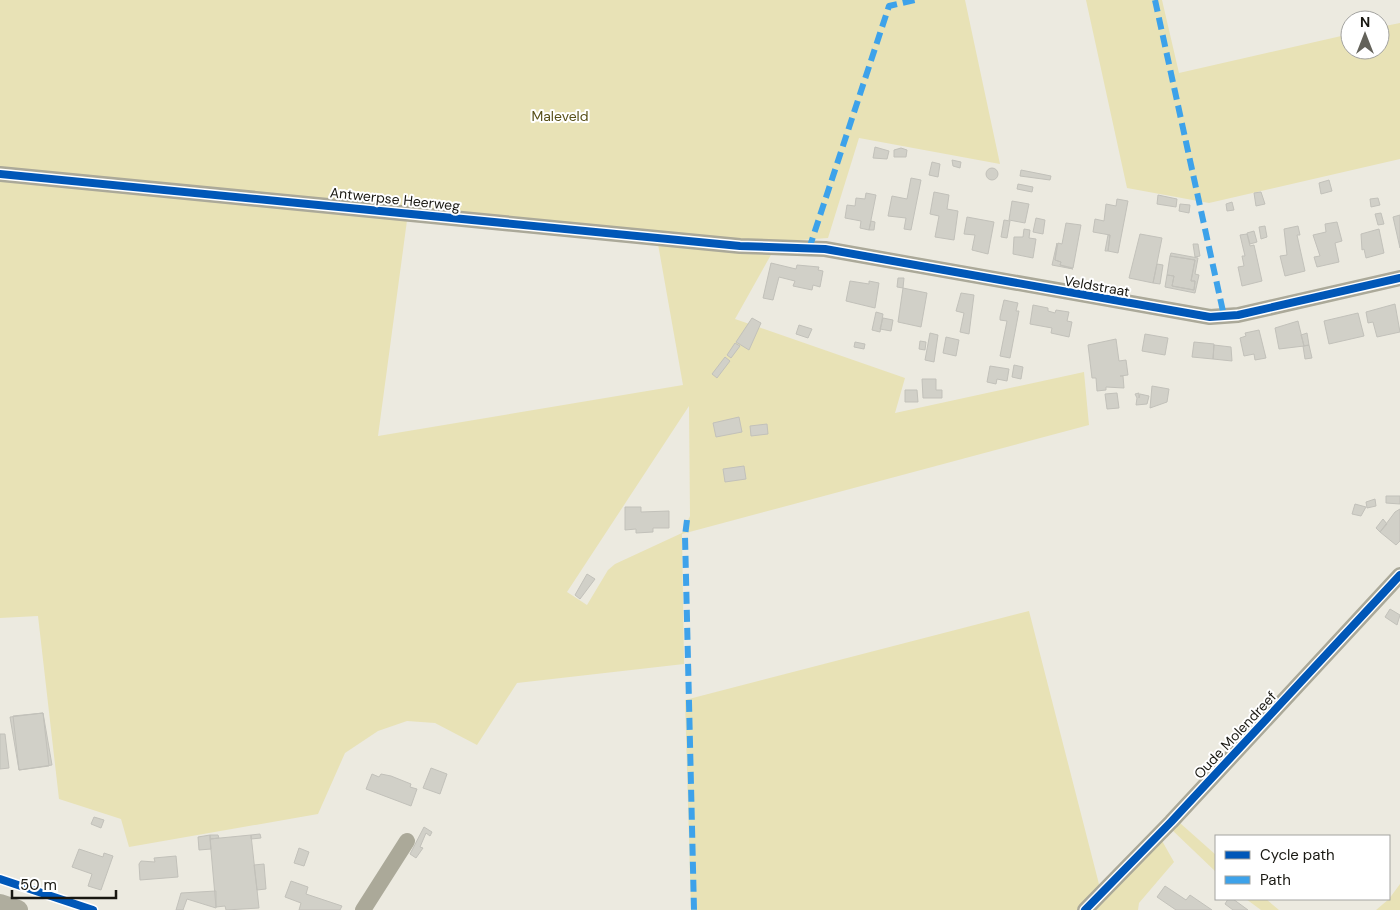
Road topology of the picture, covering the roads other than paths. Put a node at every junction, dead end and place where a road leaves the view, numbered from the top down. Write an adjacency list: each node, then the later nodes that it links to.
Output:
1 (0, 174): 2 (street, Antwerpse Heerweg)
2 (787, 248): 3 (street, Veldstraat)
3 (1400, 278)
4 (1400, 575): 9 (street, Oude Molendreef)
5 (407, 842): 8 (street)
6 (0, 904): 7 (main road)
7 (18, 910)
8 (363, 910)
9 (1085, 910)

